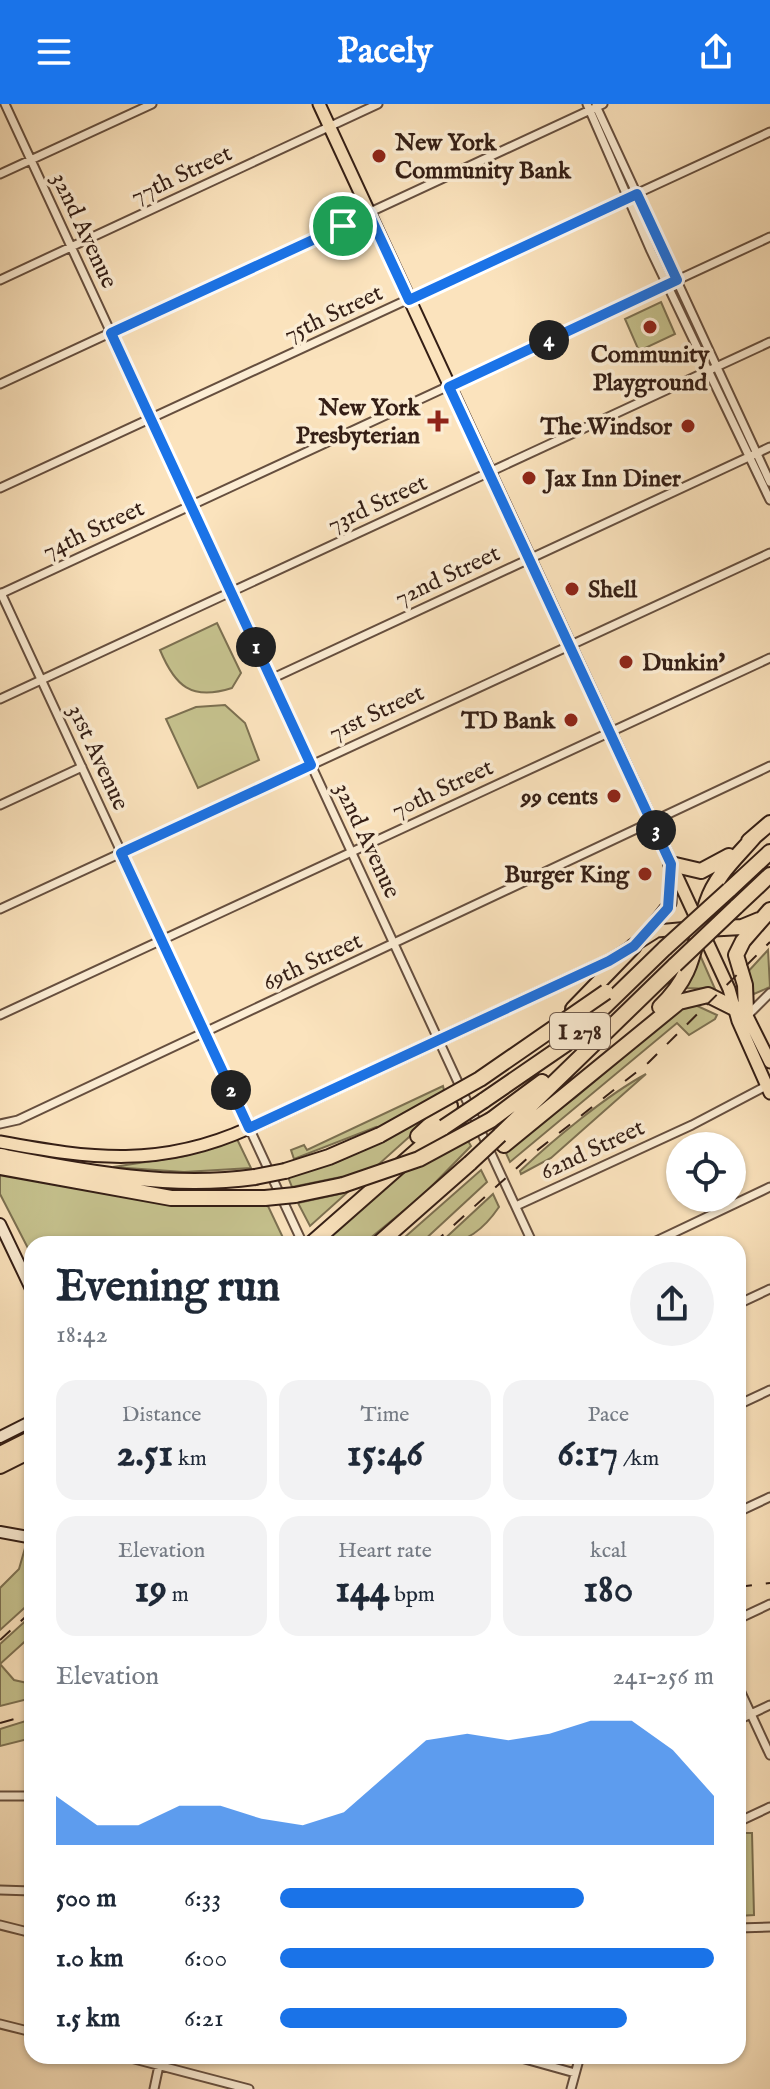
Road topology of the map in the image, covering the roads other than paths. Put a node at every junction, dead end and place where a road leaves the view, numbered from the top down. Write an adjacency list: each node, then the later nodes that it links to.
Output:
1 (5, 104): 8 (street, 32nd Avenue)
2 (152, 104): 8 (street)
3 (319, 104): 6 (main road)
4 (378, 104): 6 (street, 77th Street)
5 (595, 106): 10 (street); 11 (street)
6 (329, 126): 11 (main road); 13 (street, 77th Street)
7 (770, 132): 10 (street, 75th Street)
8 (31, 160): 9 (street); 13 (street, 32nd Avenue)
9 (0, 174)
10 (633, 196): 15 (street); 16 (street); 17 (street, 75th Street)
11 (369, 214): 17 (main road); 18 (street)
12 (770, 237): 15 (street, 74th Street)
13 (71, 247): 14 (street, 77th Street); 18 (street, 32nd Avenue)
14 (0, 280)
15 (677, 280): 16 (street, 74th Street); 20 (street)
16 (668, 285): 20 (street); 22 (street, 74th Street)
17 (409, 300): 22 (main road); 23 (street, 75th Street)
18 (111, 333): 21 (street); 23 (street, 32nd Avenue)
19 (770, 342): 20 (street, 73rd Street)
20 (713, 369): 25 (street); 26 (street, 73rd Street)
21 (0, 384)
22 (449, 387): 26 (main road); 30 (street, 74th Street)
23 (151, 420): 28 (street, 75th Street); 30 (street, 32nd Avenue)
24 (770, 447): 25 (street, 72nd Street)
25 (754, 455): 27 (street); 29 (street); 32 (street, 72nd Street)
26 (489, 473): 32 (main road); 33 (street, 73rd Street)
27 (770, 482)
28 (0, 488)
29 (770, 500)
30 (191, 506): 33 (street, 32nd Avenue); 34 (street, 74th Street)
31 (770, 553): 35 (street, 71st Street)
32 (529, 559): 35 (main road); 37 (street, 72nd Street)
33 (231, 592): 37 (street, 32nd Avenue); 38 (street, 73rd Street)
34 (0, 593): 38 (street, 31st Avenue)
35 (569, 645): 40 (main road); 41 (street, 71st Street)
36 (770, 658): 40 (street, 70th Street)
37 (271, 679): 41 (street, 32nd Avenue)
38 (41, 680): 39 (street, 73rd Street); 43 (street, 31st Avenue)
39 (0, 699)
40 (609, 732): 45 (main road); 48 (street, 70th Street)
41 (311, 765): 48 (street, 32nd Avenue); 50 (street, 71st Street)
42 (770, 766): 45 (street, 69th Street)
43 (82, 767): 44 (street); 50 (street, 31st Avenue)
44 (0, 805)
45 (652, 822): 51 (main road); 57 (street, 69th Street)
46 (770, 823): 47 (highway)
47 (754, 837): 51 (highway); 55 (highway)
48 (352, 852): 56 (street, 70th Street); 57 (street, 32nd Avenue)
49 (770, 852): 59 (highway, I 278, bridge)
50 (121, 853): 53 (street, 71st Street); 56 (street, 31st Avenue)
51 (671, 864): 55 (main road); 58 (main road)
52 (770, 875): 65 (highway, I 278, bridge)
53 (0, 909)
54 (766, 914): 55 (highway); 61 (highway)
55 (702, 929): 58 (main road); 61 (main road); 66 (highway)
56 (162, 940): 62 (street, 70th Street); 63 (street, 31st Avenue)
57 (394, 944): 63 (street, 69th Street); 64 (street, 32nd Avenue)
58 (634, 946): 64 (main road); 68 (highway)
59 (665, 948): 68 (highway, bridge); 76 (highway, I 278, bridge)
60 (770, 993): 61 (street)
61 (743, 1011): 66 (highway); 67 (main road); 69 (main road)
62 (0, 1015)
63 (205, 1033): 70 (street, 69th Street); 71 (street, 31st Avenue)
64 (438, 1039): 71 (main road); 77 (street, 32nd Avenue)
65 (596, 1040): 72 (highway, I 278); 74 (highway, bridge)
66 (627, 1042): 72 (highway)
67 (770, 1062)
68 (504, 1064): 74 (highway, bridge); 76 (highway)
69 (769, 1088): 77 (street, 62nd Street)
70 (0, 1124)
71 (249, 1128): 73 (main road); 79 (street, 31st Avenue)
72 (502, 1140): 81 (highway, I 278, bridge)
73 (0, 1142)
74 (2, 1162)
75 (770, 1187): 83 (street)
76 (369, 1190): 80 (highway, I 278)
77 (516, 1206): 82 (street, 32nd Avenue)
78 (0, 1224): 84 (street)
79 (299, 1236)
80 (320, 1236)
81 (388, 1236)
82 (529, 1236)
83 (667, 1236)
84 (24, 1274)
85 (770, 1289): 86 (street)
86 (746, 1300)
87 (770, 1390): 88 (street)
88 (746, 1401)
89 (24, 1425): 90 (street)
90 (0, 1437)
91 (24, 1442): 92 (highway)
92 (0, 1454)
93 (24, 1454): 94 (highway)
94 (0, 1466)
95 (770, 1497): 96 (street)
96 (746, 1508)
97 (0, 1532): 98 (street)
98 (24, 1534)
99 (770, 1604): 100 (street)
100 (746, 1615)
101 (746, 1703): 103 (street)
102 (770, 1705): 103 (street)
103 (751, 1714): 104 (street); 105 (street)
104 (746, 1716)
105 (770, 1755)
106 (0, 1796): 107 (street)
107 (24, 1796)
108 (770, 1807): 109 (street)
109 (746, 1818)
110 (0, 1890): 111 (street)
111 (24, 1891)
112 (0, 1925): 115 (street)
113 (770, 1927): 114 (street)
114 (746, 1928)
115 (24, 1931)
116 (0, 2024): 117 (street)
117 (24, 2030)
118 (152, 2064): 121 (street)
119 (543, 2064): 122 (street)
120 (578, 2064): 122 (street)
121 (159, 2066): 123 (street); 124 (street)
122 (575, 2073): 125 (street)
123 (154, 2089)
124 (249, 2089)
125 (571, 2089)

